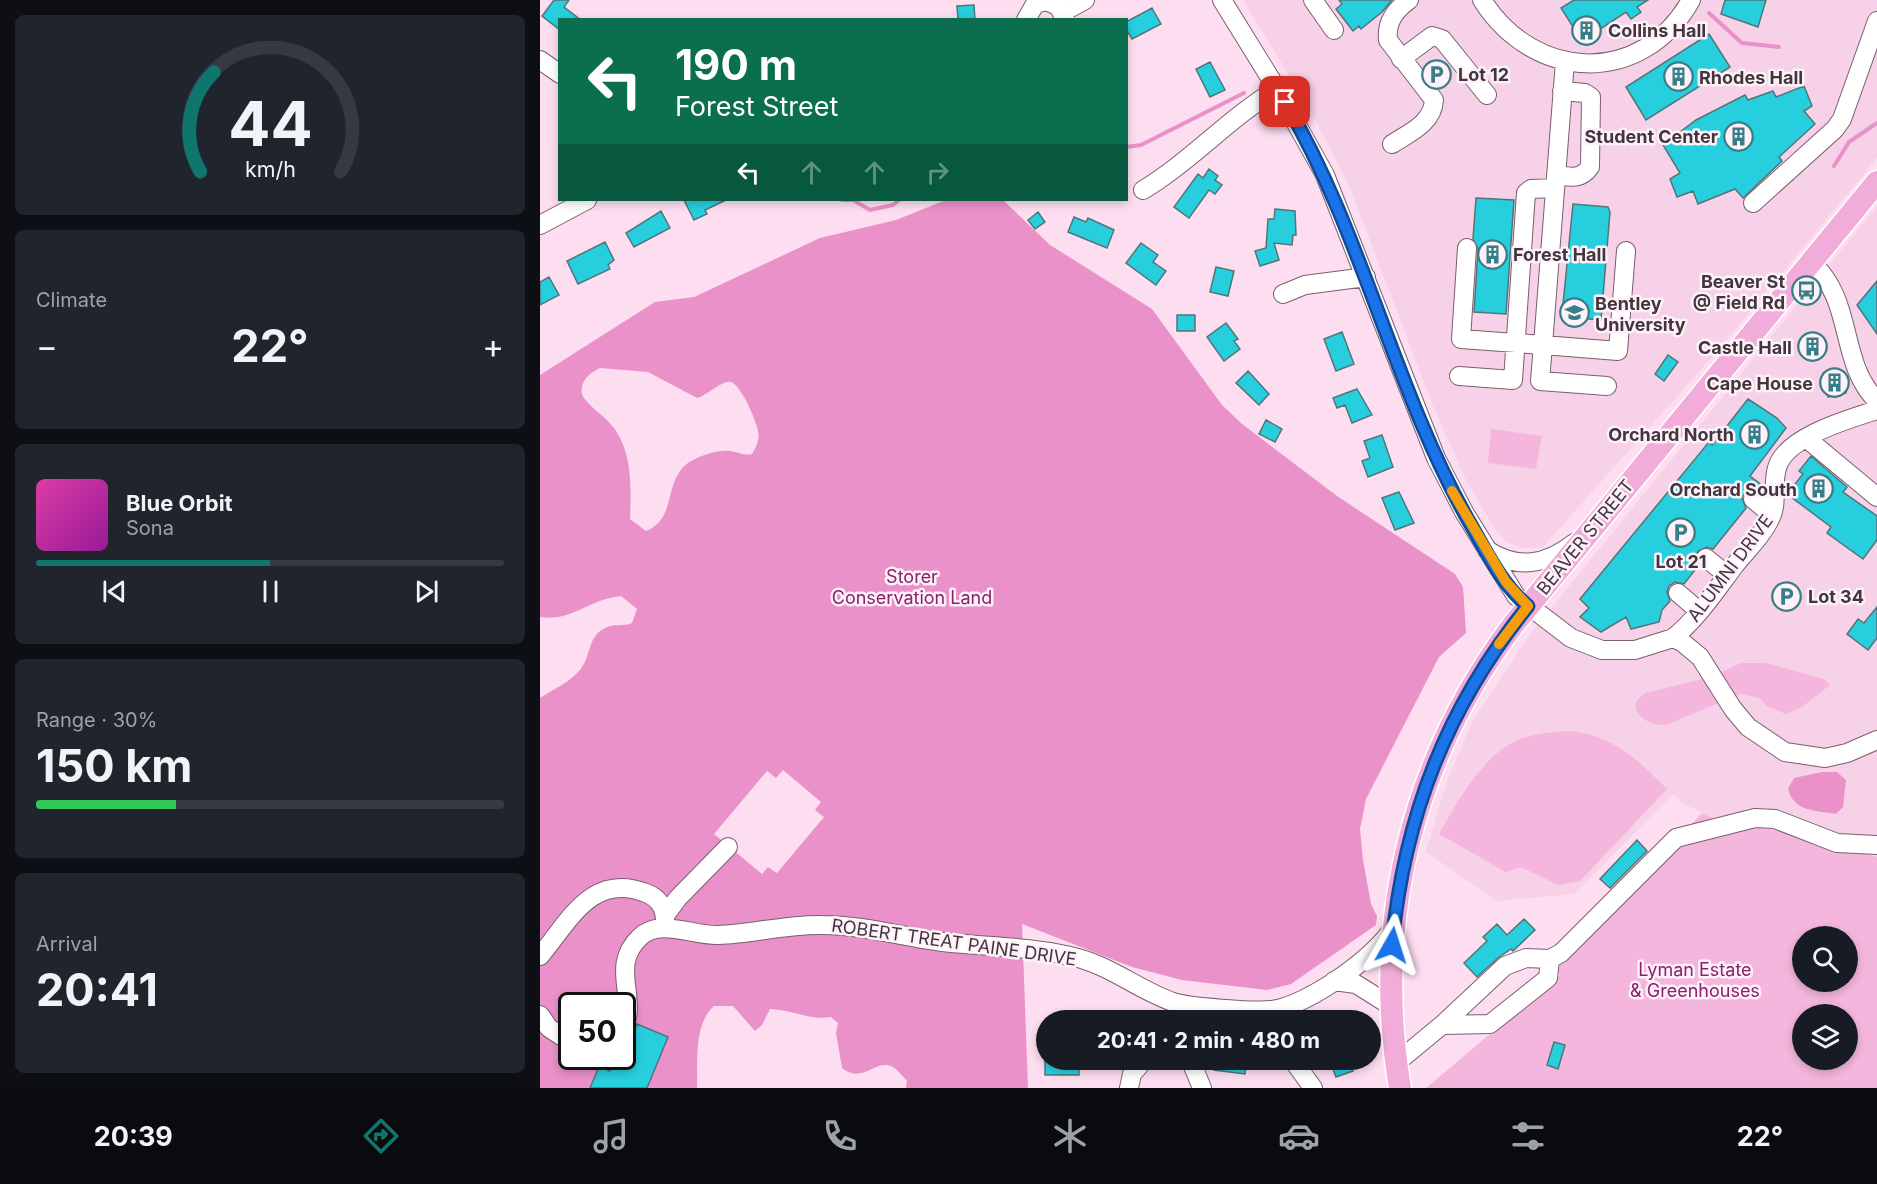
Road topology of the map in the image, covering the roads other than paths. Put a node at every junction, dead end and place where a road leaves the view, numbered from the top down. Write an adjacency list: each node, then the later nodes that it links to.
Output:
1 (1085, 0): 7 (street)
2 (1222, 0): 15 (street)
3 (1313, 0): 10 (street)
4 (1409, 0): 11 (street)
5 (1482, 0): 13 (street)
6 (1691, 0): 13 (street)
7 (1064, 16): 8 (street)
8 (1027, 18)
9 (1877, 21): 23 (street)
10 (1334, 30)
11 (1401, 59): 17 (street); 18 (street)
12 (540, 60): 14 (street)
13 (1565, 61): 16 (street)
14 (558, 73)
15 (1277, 89): 21 (street); 28 (street)
16 (1563, 91): 19 (street); 19 (street)
17 (1487, 95)
18 (1392, 144)
19 (1556, 182): 30 (street); 31 (street)
20 (1877, 182): 27 (main road, BEAVER STREET)
21 (1143, 190)
22 (585, 201): 24 (street)
23 (1753, 203)
24 (540, 225)
25 (1467, 248): 30 (street)
26 (1626, 251): 31 (street)
27 (1811, 262): 34 (street); 39 (main road, BEAVER STREET)
28 (1366, 277): 29 (street); 41 (street)
29 (1283, 294)
30 (1516, 343): 31 (street); 32 (street)
31 (1543, 345): 33 (street)
32 (1459, 376)
33 (1607, 386)
34 (1877, 401)
35 (1877, 410): 36 (street, ALUMNI DRIVE)
36 (1806, 438): 37 (street); 40 (street, ALUMNI DRIVE)
37 (1877, 497)
38 (1753, 500): 40 (street)
39 (1604, 515): 41 (street); 45 (main road, BEAVER STREET)
40 (1772, 515): 43 (street, ALUMNI DRIVE)
41 (1484, 548): 45 (street)
42 (1706, 558): 43 (street)
43 (1727, 575): 46 (street, ALUMNI DRIVE)
44 (1678, 593): 46 (street)
45 (1528, 606): 47 (street); 52 (main road, BEAVER STREET)
46 (1699, 611): 47 (street, ALUMNI DRIVE)
47 (1673, 638): 48 (street)
48 (1877, 740)
49 (1877, 845): 54 (street)
50 (728, 847): 51 (street)
51 (666, 920): 53 (street); 56 (street); 58 (street, ROBERT TREAT PAINE DRIVE)
52 (1393, 928): 55 (street, ROBERT TREAT PAINE DRIVE); 57 (main road, BEAVER STREET)
53 (540, 956)
54 (1550, 959): 61 (street); 61 (street)
55 (1334, 981): 57 (street); 59 (street, ROBERT TREAT PAINE DRIVE)
56 (626, 992)
57 (1390, 1006): 66 (main road, BEAVER STREET)
58 (1183, 1010)
59 (1289, 1010)
60 (540, 1015): 62 (street)
61 (1442, 1025): 66 (street)
62 (558, 1034)
63 (1135, 1070): 67 (street)
64 (1195, 1070): 68 (street)
65 (1300, 1070): 69 (street)
66 (1400, 1079)
67 (1129, 1088)
68 (1202, 1088)
69 (1313, 1088)

